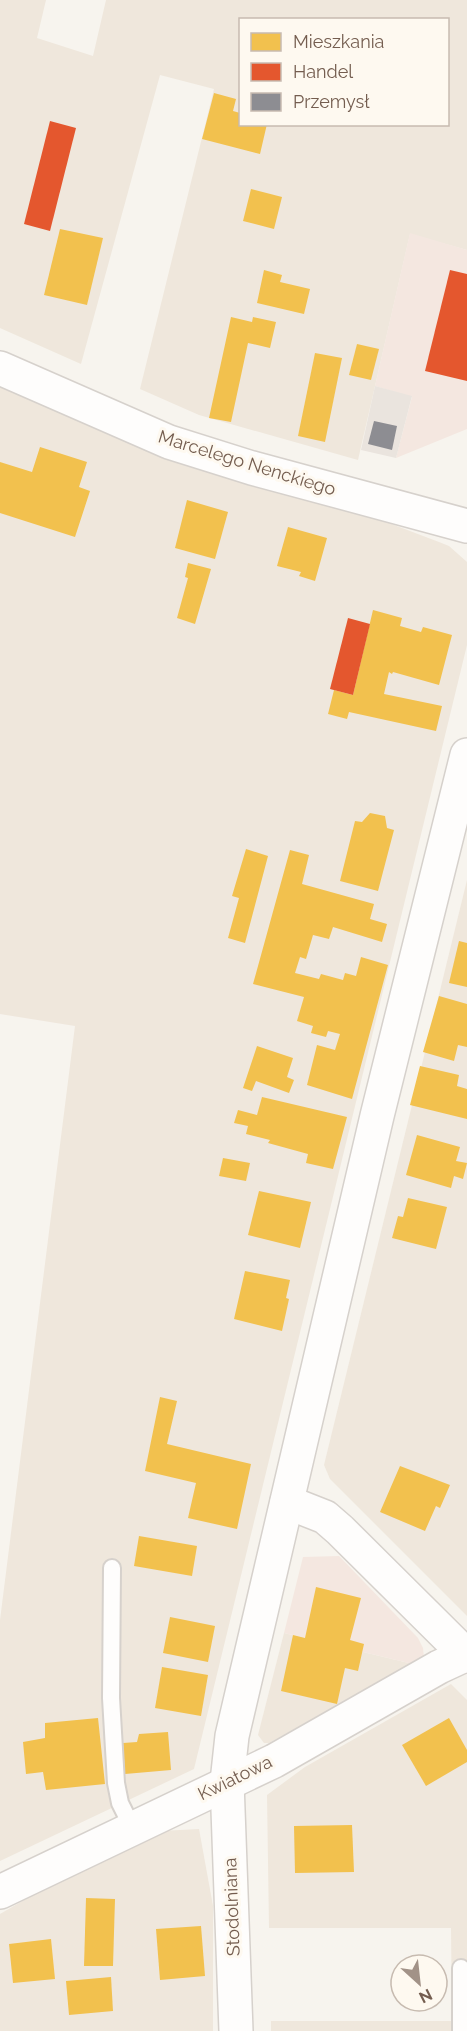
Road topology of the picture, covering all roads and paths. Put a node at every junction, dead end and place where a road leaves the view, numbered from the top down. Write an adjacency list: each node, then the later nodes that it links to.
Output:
1 (0, 368): 2 (street, Marcelego Nenckiego)
2 (467, 526)
3 (467, 755): 4 (street, Stodolniana)
4 (287, 1502): 6 (street); 7 (street, Stodolniana)
5 (112, 1568): 8 (lane)
6 (466, 1655): 7 (street, Kwiatowa)
7 (227, 1782): 8 (street, Kwiatowa); 11 (street, Stodolniana)
8 (132, 1827): 9 (street, Kwiatowa)
9 (0, 1892)
10 (461, 1968): 12 (lane)
11 (236, 2031)
12 (461, 2031)

